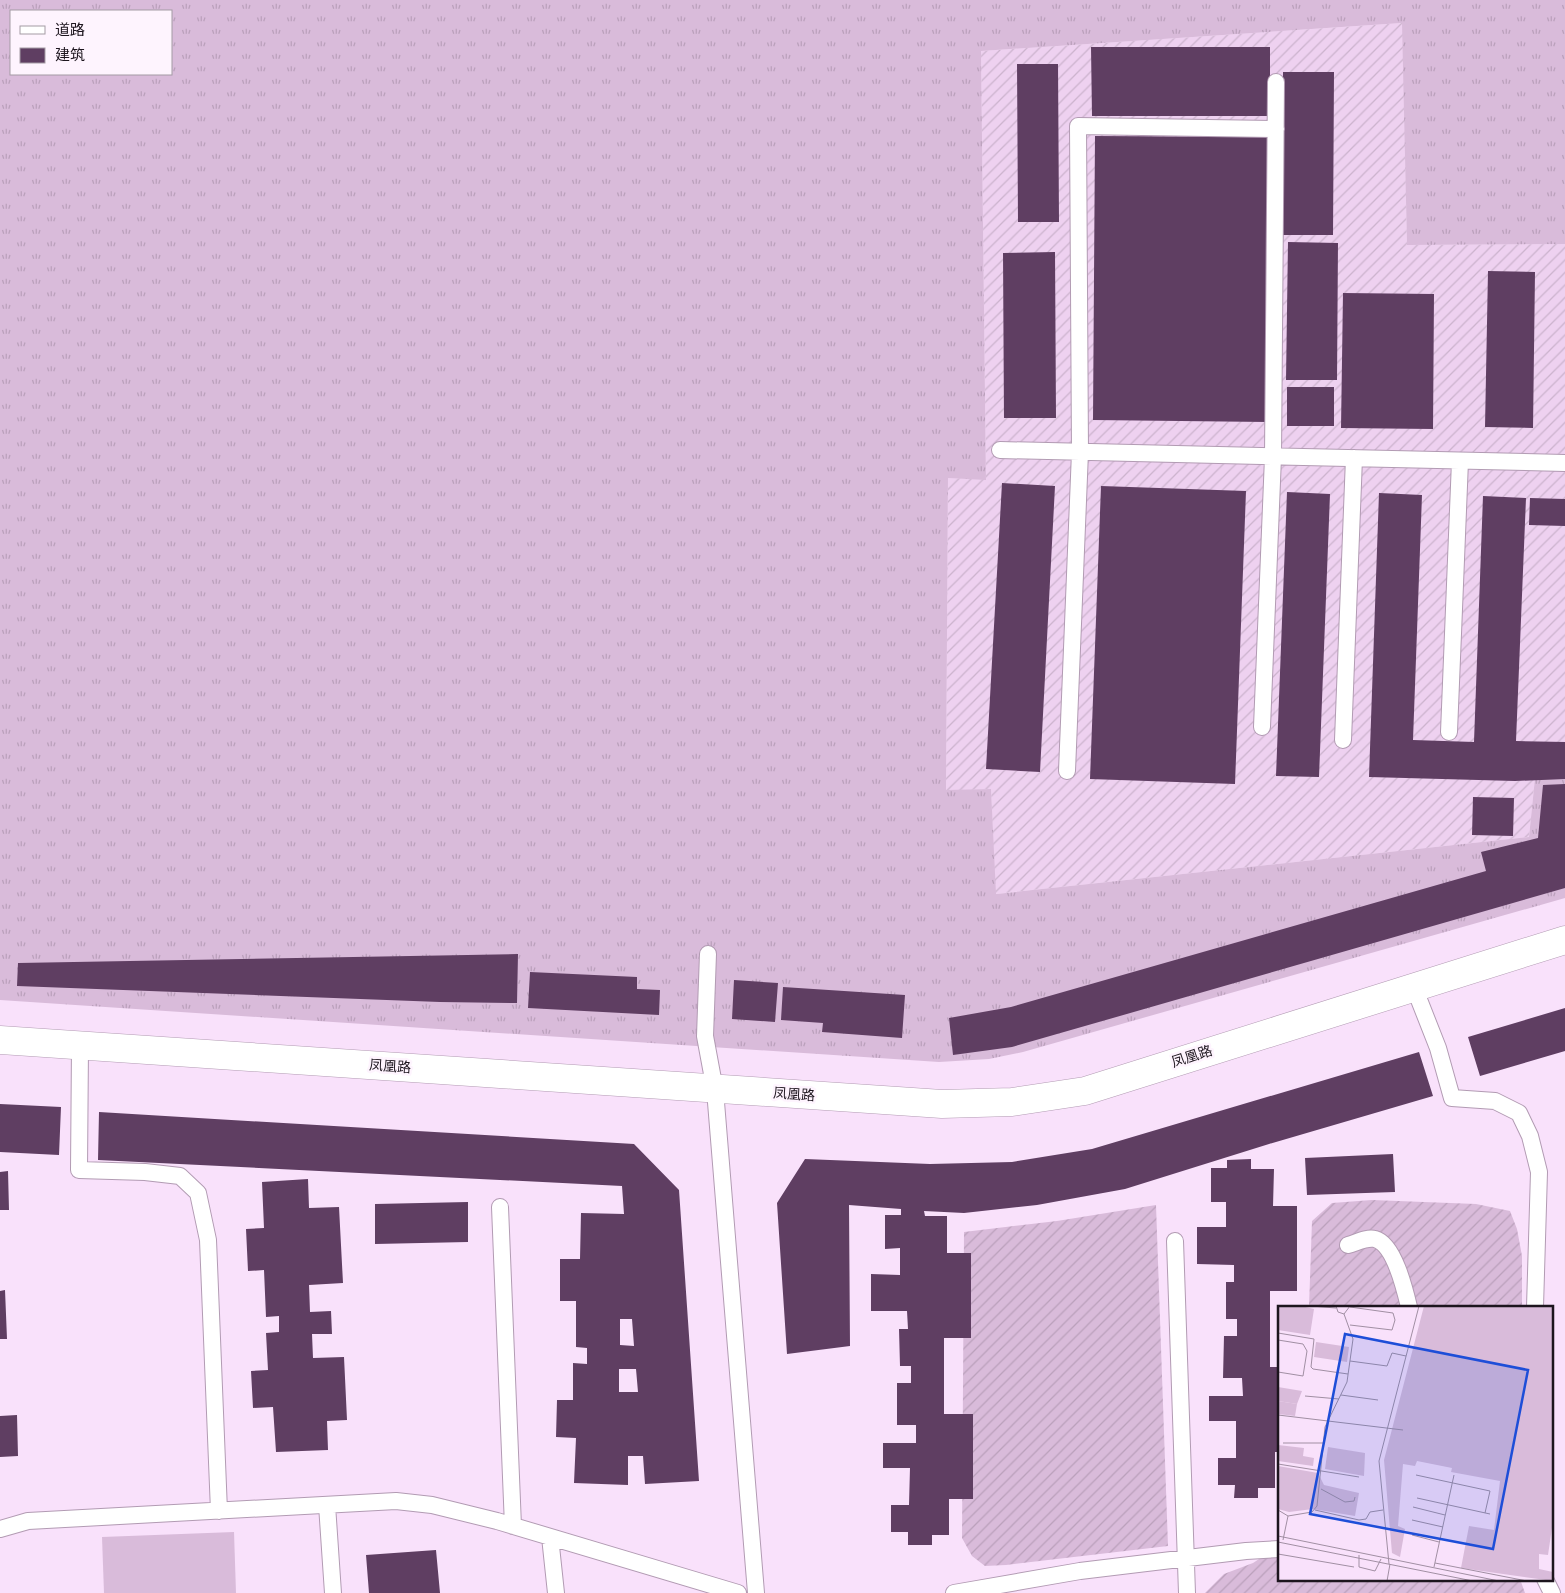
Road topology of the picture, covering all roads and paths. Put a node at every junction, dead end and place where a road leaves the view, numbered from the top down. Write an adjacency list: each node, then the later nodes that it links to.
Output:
1 (1276, 82): 2 (lane)
2 (1276, 129): 4 (lane); 5 (lane)
3 (1000, 450): 4 (lane)
4 (1080, 452): 5 (lane); 12 (lane)
5 (1273, 457): 6 (lane); 9 (lane)
6 (1354, 458): 7 (lane); 11 (lane)
7 (1460, 461): 8 (lane); 10 (lane)
8 (1565, 463)
9 (1262, 726)
10 (1449, 732)
11 (1343, 740)
12 (1067, 772)
13 (1565, 940): 15 (street, 凤凰路)
14 (708, 954): 18 (lane)
15 (1414, 987): 18 (street, 凤凰路); 23 (lane)
16 (0, 1040): 17 (street, 凤凰路)
17 (80, 1046): 18 (street, 凤凰路); 25 (lane)
18 (715, 1090): 35 (lane)
19 (500, 1206): 26 (lane)
20 (1175, 1241): 30 (lane)
21 (1348, 1245): 22 (lane)
22 (1409, 1306)
23 (1535, 1306)
24 (327, 1505): 25 (lane); 26 (lane); 32 (lane)
25 (218, 1511): 27 (lane)
26 (513, 1526): 28 (lane)
27 (0, 1529)
28 (550, 1537): 33 (lane); 34 (lane)
29 (1278, 1549): 30 (lane)
30 (1185, 1559): 36 (lane); 37 (lane)
31 (1546, 1580): 38 (lane)
32 (333, 1593)
33 (556, 1593)
34 (738, 1593)
35 (756, 1593)
36 (954, 1593)
37 (1186, 1593)
38 (1552, 1593)

